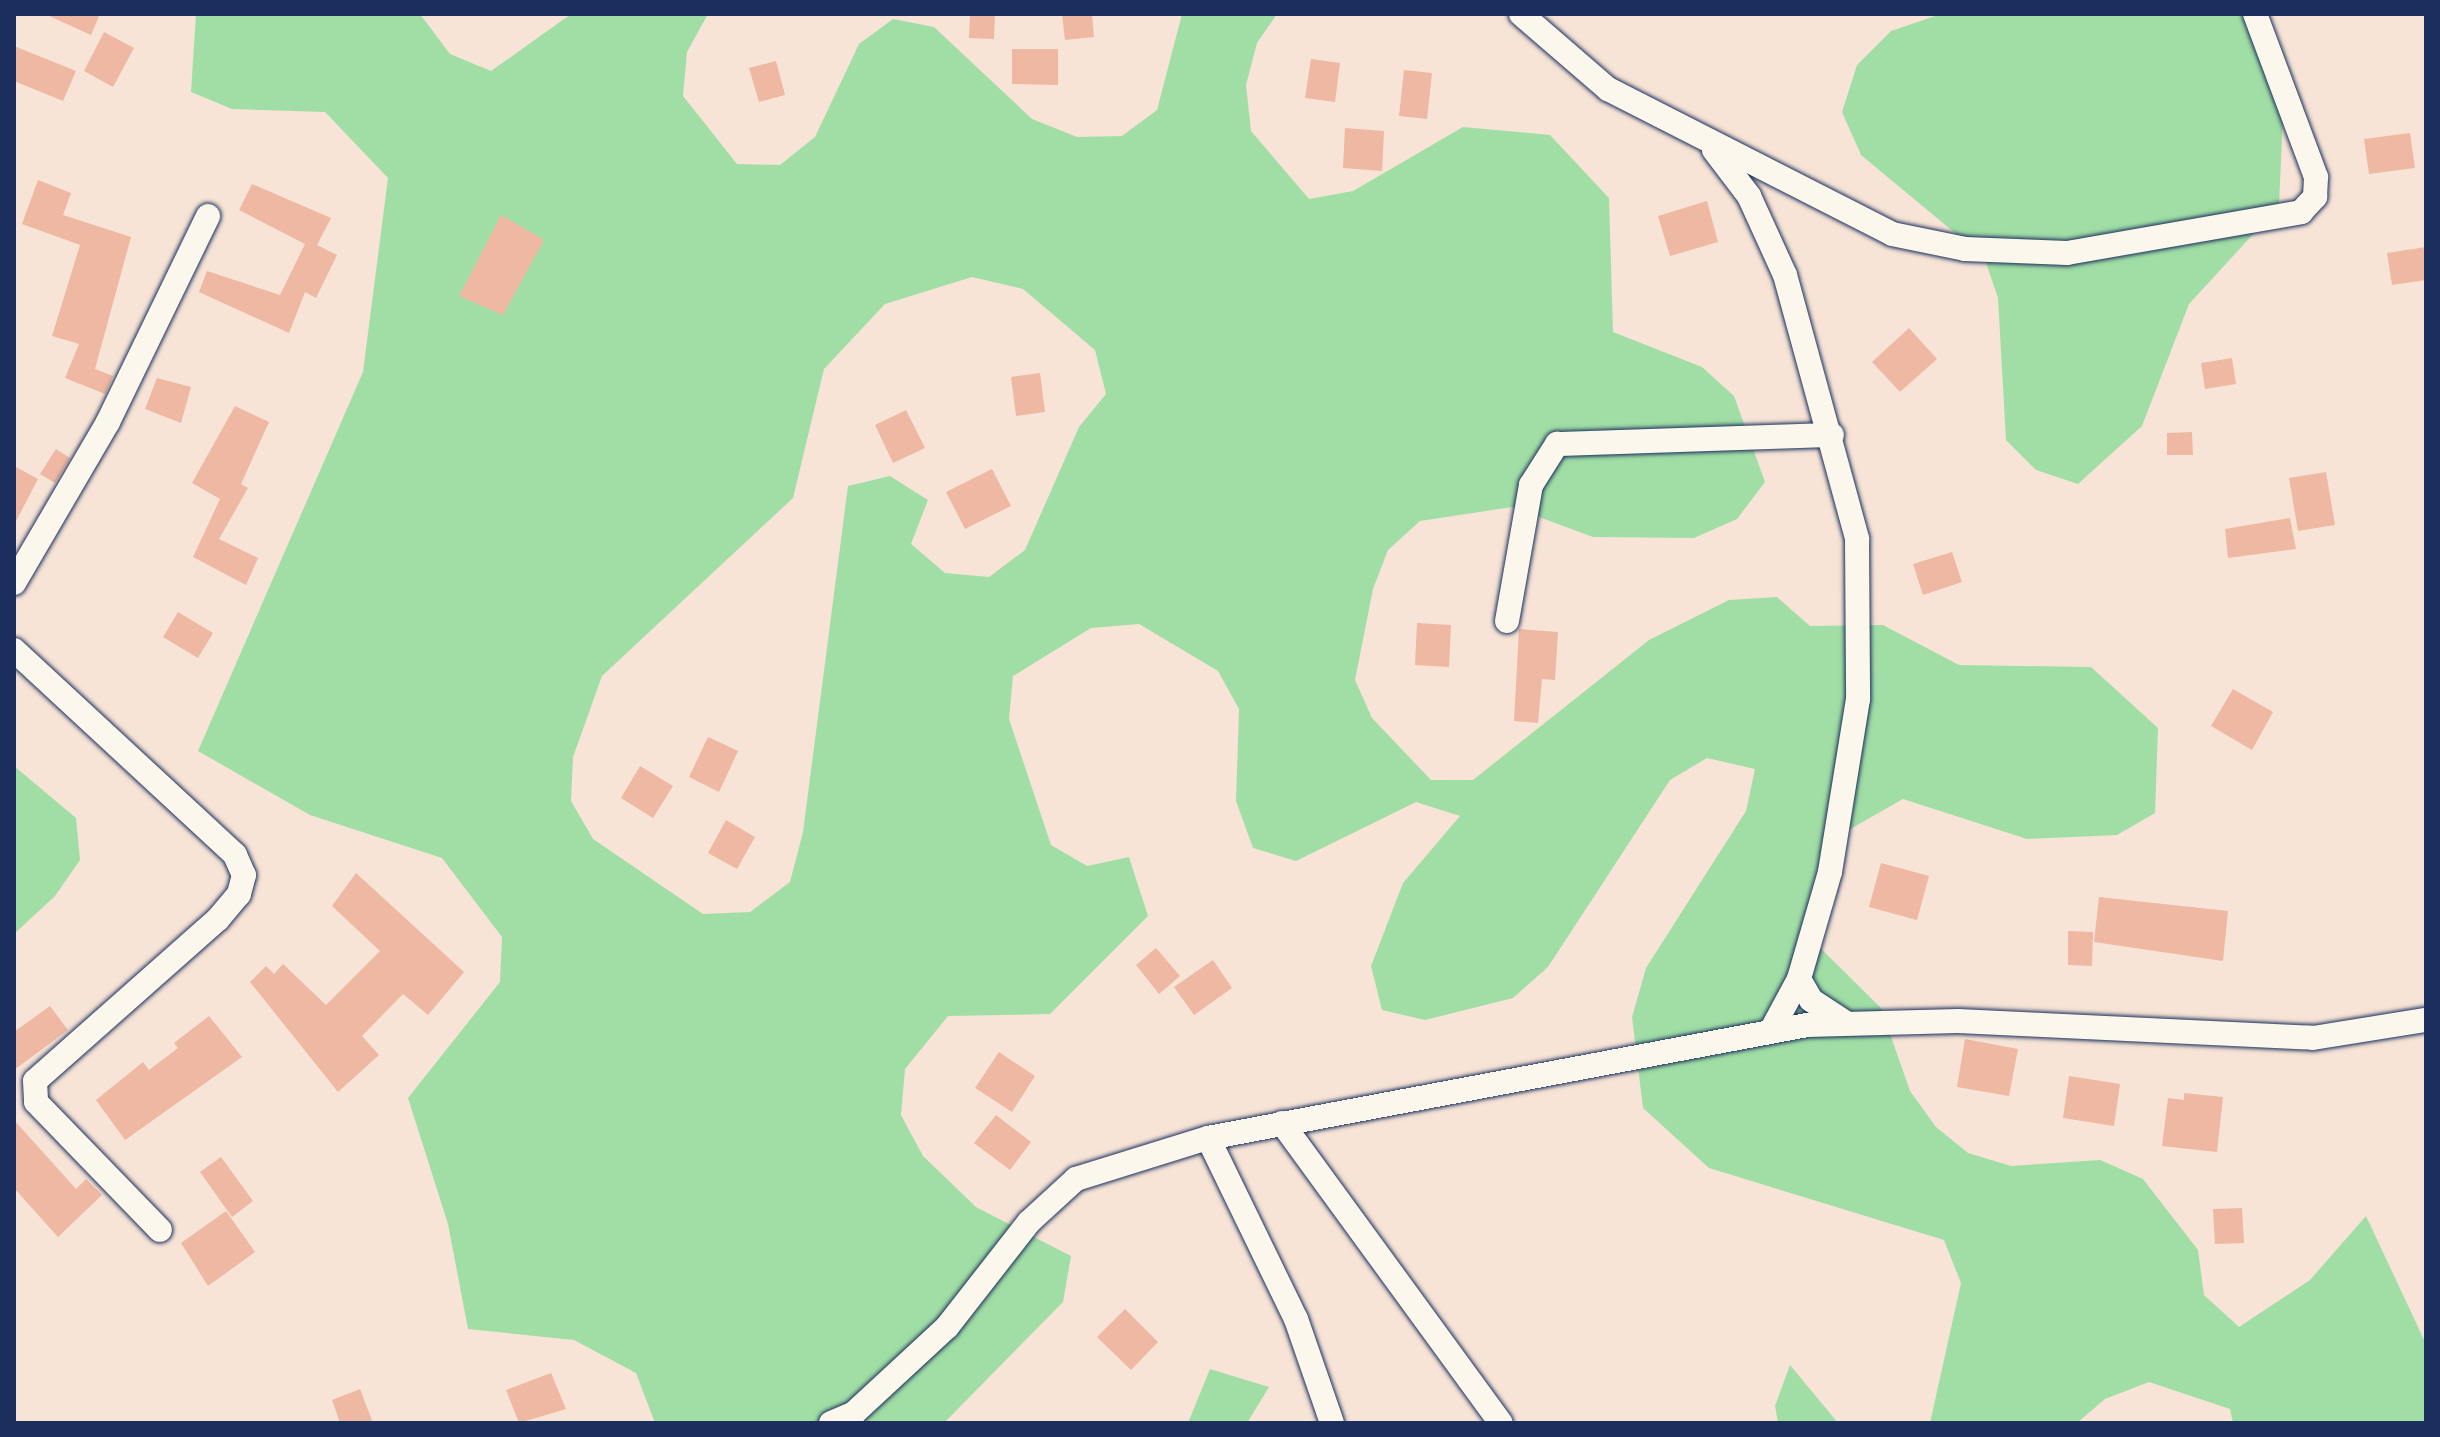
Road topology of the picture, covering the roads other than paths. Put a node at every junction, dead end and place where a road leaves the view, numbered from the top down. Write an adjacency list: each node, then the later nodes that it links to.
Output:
1 (1521, 14): 3 (street)
2 (2255, 14): 3 (street)
3 (1710, 145): 5 (street)
4 (208, 216): 6 (street)
5 (1832, 435): 7 (street); 9 (street)
6 (14, 583)
7 (1507, 621)
8 (14, 650): 15 (street)
9 (1799, 979): 11 (street); 12 (street)
10 (2426, 1020): 11 (street)
11 (1847, 1023): 12 (street)
12 (1772, 1029): 13 (street)
13 (1282, 1123): 14 (street); 18 (street)
14 (1208, 1138): 16 (street); 17 (street)
15 (160, 1230)
16 (831, 1423)
17 (1332, 1423)
18 (1501, 1423)

